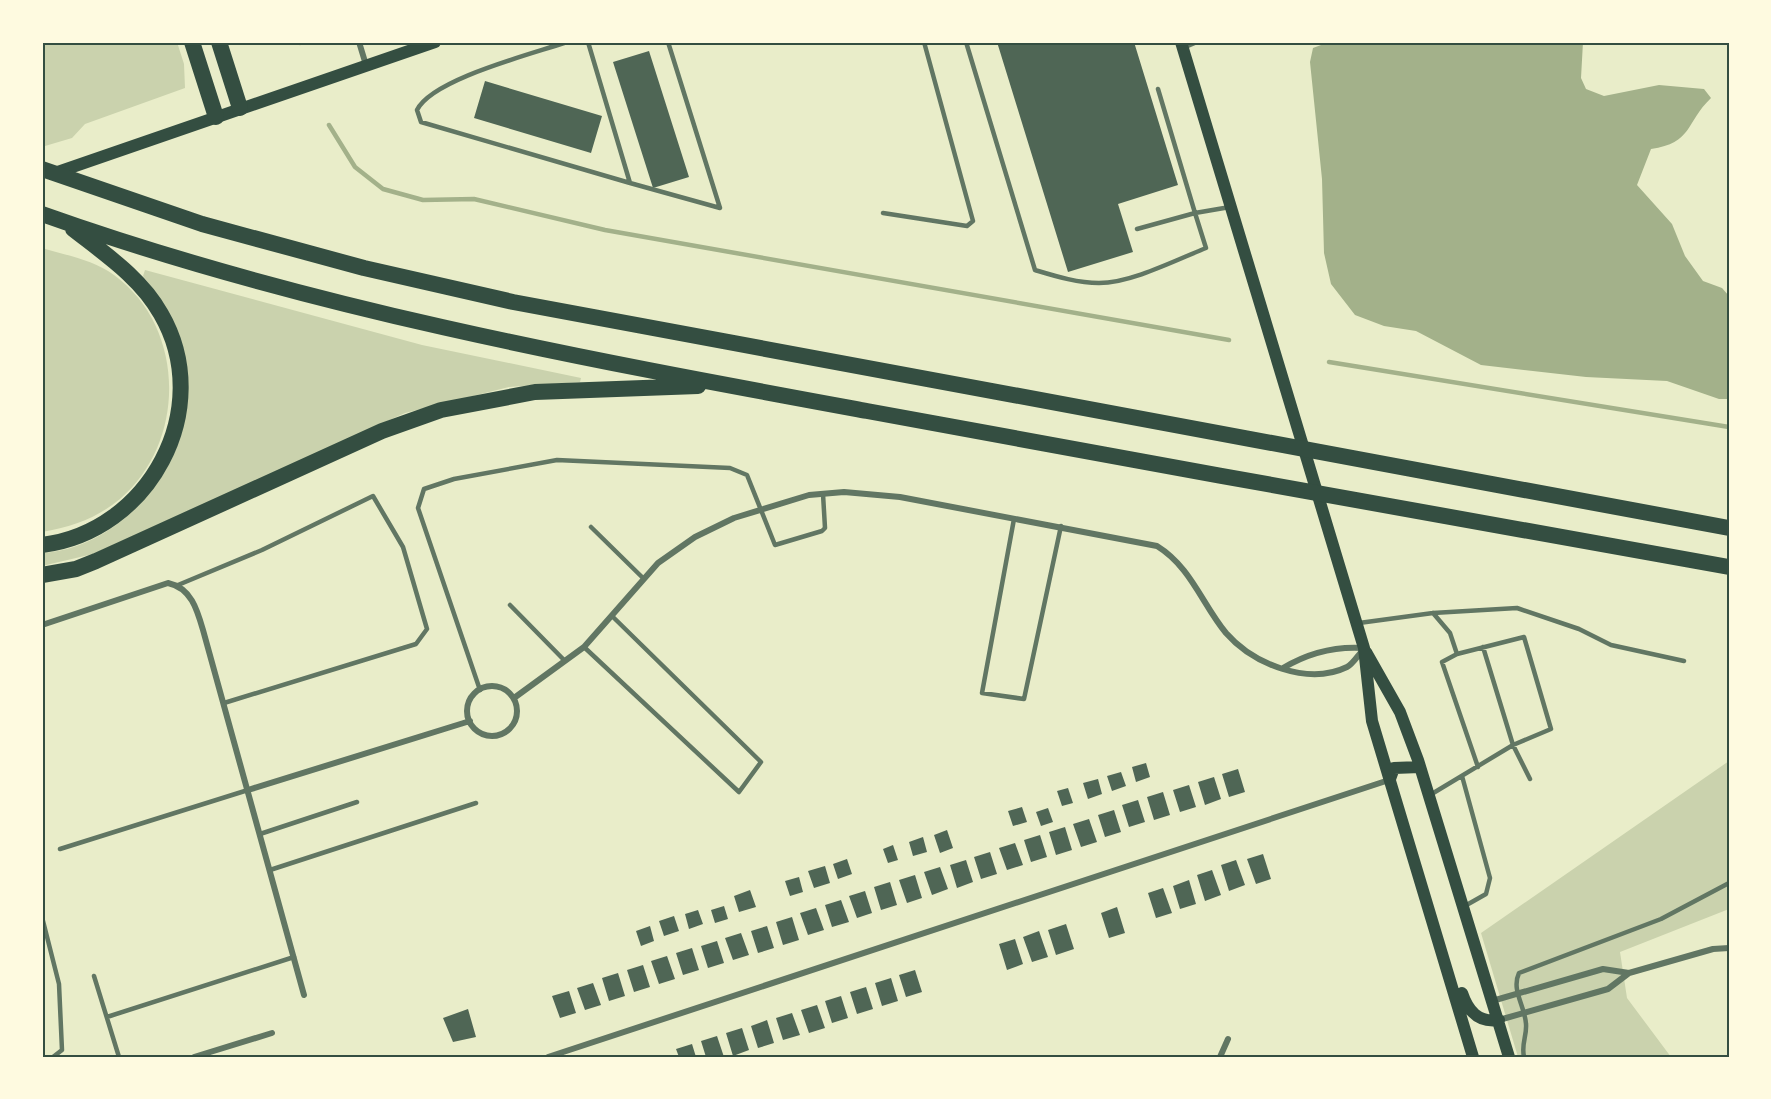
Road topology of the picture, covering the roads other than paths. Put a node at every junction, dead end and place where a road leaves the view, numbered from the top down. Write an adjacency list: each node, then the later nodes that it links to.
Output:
1 (192, 42): 16 (highway)
2 (219, 42): 15 (highway)
3 (359, 42): 13 (street)
4 (435, 42): 11 (main road)
5 (567, 42): 19 (lane)
6 (668, 42): 19 (lane)
7 (924, 42): 21 (lane)
8 (966, 42): 22 (lane)
9 (1197, 42): 12 (lane)
10 (590, 43): 19 (lane)
11 (422, 44): 13 (main road)
12 (1182, 45): 20 (main road)
13 (367, 66): 15 (main road)
14 (1158, 89): 22 (lane)
15 (240, 108): 16 (main road)
16 (216, 117): 18 (main road)
17 (42, 169): 32 (highway)
18 (42, 177)
19 (630, 183)
20 (1231, 207): 22 (lane); 41 (main road)
21 (884, 213)
22 (1195, 213): 25 (lane)
23 (42, 214): 24 (highway)
24 (63, 221): 26 (highway); 33 (highway)
25 (1137, 229)
26 (729, 386): 34 (highway); 35 (highway)
27 (823, 494): 28 (street); 28 (lane); 29 (street)
28 (759, 509): 36 (street); 50 (lane)
29 (1014, 519): 31 (street); 31 (lane)
30 (591, 526): 36 (lane)
31 (1061, 526): 49 (street)
32 (1729, 528)
33 (42, 545)
34 (1729, 567)
35 (42, 575)
36 (644, 579): 40 (street)
37 (178, 585): 42 (street); 52 (street); 52 (lane)
38 (510, 605): 47 (lane)
39 (1433, 613): 41 (lane); 46 (lane); 48 (lane)
40 (613, 617): 43 (street); 43 (lane)
41 (1356, 624): 45 (main road)
42 (42, 625)
43 (584, 647): 47 (street)
44 (1483, 647): 46 (lane); 54 (lane); 54 (lane)
45 (1364, 648): 49 (street); 49 (street); 55 (main road); 58 (main road)
46 (1457, 654): 56 (lane)
47 (565, 661): 51 (street)
48 (1684, 661)
49 (1283, 668)
50 (480, 690): 51 (street); 53 (street)
51 (514, 698): 53 (street)
52 (224, 703): 60 (street)
53 (470, 721): 60 (street)
54 (1513, 745): 56 (lane); 59 (lane)
55 (1420, 767): 58 (main road); 61 (main road)
56 (1478, 767): 57 (lane)
57 (1462, 776): 61 (lane); 68 (lane)
58 (1390, 779): 69 (main road); 86 (street)
59 (1530, 780)
60 (248, 790): 64 (street); 65 (lane)
61 (1429, 796): 68 (main road)
62 (357, 802): 64 (lane)
63 (476, 803): 66 (lane)
64 (260, 834): 66 (street)
65 (60, 849)
66 (270, 870): 72 (street)
67 (1729, 883): 75 (lane)
68 (1464, 908): 77 (main road)
69 (1430, 914): 80 (main road); 88 (main road)
70 (42, 917): 83 (lane)
71 (1729, 948): 73 (street)
72 (294, 957): 76 (street); 79 (lane)
73 (1629, 973): 75 (street); 78 (street)
74 (94, 976): 79 (lane)
75 (1517, 994): 77 (street); 78 (lane)
76 (304, 995)
77 (1492, 1001): 80 (main road)
78 (1524, 1013): 80 (street); 90 (lane)
79 (107, 1017): 84 (lane)
80 (1499, 1020): 89 (main road)
81 (272, 1034): 85 (street)
82 (1228, 1039): 87 (street)
83 (53, 1057)
84 (119, 1057)
85 (194, 1057)
86 (548, 1057)
87 (1220, 1057)
88 (1473, 1057)
89 (1509, 1057)
90 (1524, 1057)

